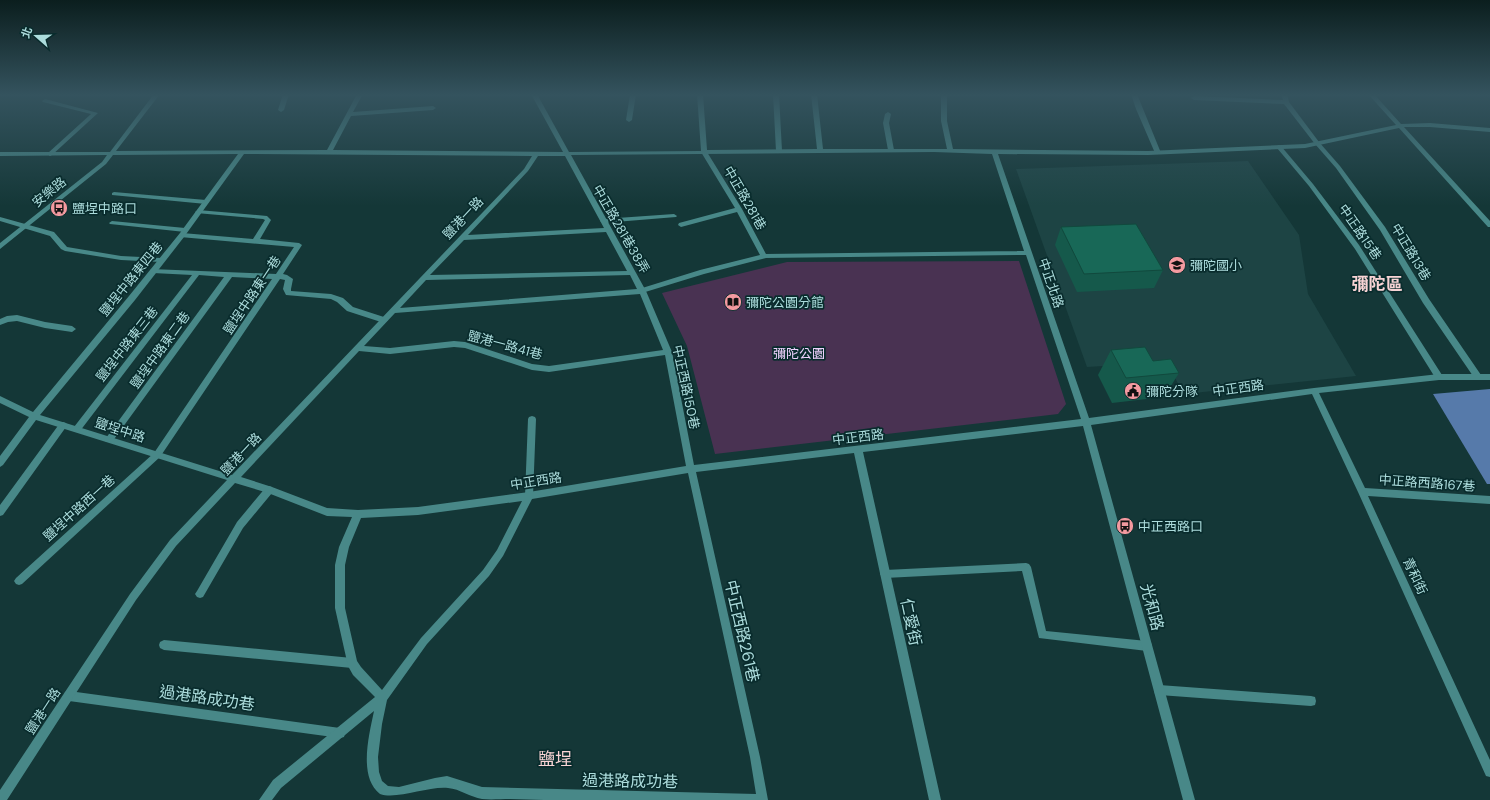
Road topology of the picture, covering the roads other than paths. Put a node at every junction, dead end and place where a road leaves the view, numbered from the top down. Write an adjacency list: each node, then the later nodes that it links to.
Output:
1 (75, 131): 28 (street)
2 (129, 131): 24 (street, 安樂路)
3 (340, 131): 21 (street)
4 (554, 131): 25 (street, 中正路281巷38弄)
5 (703, 131): 22 (street)
6 (778, 131): 18 (street)
7 (818, 131): 19 (street)
8 (887, 131): 16 (street)
9 (946, 131): 17 (street)
10 (1149, 131): 26 (street)
11 (1308, 131): 14 (street, 中正路13巷)
12 (1373, 131): 14 (street)
13 (1404, 131): 38 (street)
14 (1317, 143): 15 (street); 63 (street, 中正路13巷)
15 (1279, 147): 26 (street); 62 (street, 中正路15巷)
16 (890, 150): 17 (street); 19 (street)
17 (950, 150): 23 (street)
18 (779, 151): 19 (street); 22 (street)
19 (820, 151)
20 (242, 152): 21 (street); 24 (street); 31 (street, 鹽埕中路東四巷)
21 (329, 152): 29 (street)
22 (704, 152): 25 (street); 32 (street, 中正路281巷)
23 (994, 152): 26 (street); 46 (street, 中正北路)
24 (112, 153): 28 (street); 40 (street, 安樂路)
25 (565, 153): 29 (street); 36 (street, 中正路281巷38弄)
26 (1158, 153)
27 (0, 154): 28 (street)
28 (50, 154)
29 (536, 154): 43 (street, 鹽港一路)
30 (114, 194): 31 (street)
31 (206, 202): 33 (street, 鹽埕中路東四巷)
32 (739, 209): 39 (street); 47 (street, 中正路281巷)
33 (198, 212): 42 (street, 鹽埕中路東四巷); 44 (street)
34 (674, 216): 36 (street)
35 (0, 219): 40 (street)
36 (603, 221): 41 (street, 中正路281巷38弄)
37 (112, 223): 42 (street, 鹽埕中路東一巷)
38 (1490, 224)
39 (681, 225)
40 (25, 227): 45 (street, 安樂路); 48 (street)
41 (608, 230): 43 (street); 51 (street, 中正路281巷38弄)
42 (183, 233): 44 (street, 鹽埕中路東一巷); 48 (street, 鹽埕中路東四巷)
43 (462, 238): 54 (street, 鹽港一路)
44 (255, 242): 53 (street, 鹽埕中路東一巷)
45 (0, 247)
46 (1028, 253): 47 (street, 中正路281巷38弄); 69 (street, 中正北路)
47 (764, 256): 55 (street, 中正路281巷38弄)
48 (161, 260): 49 (street, 鹽埕中路東四巷)
49 (153, 271): 50 (street); 67 (street, 鹽埕中路東四巷)
50 (197, 273): 52 (street); 71 (street, 鹽埕中路東三巷)
51 (632, 273): 54 (street); 55 (street, 中正路281巷38弄)
52 (230, 274): 53 (street); 72 (street, 鹽埕中路東二巷)
53 (278, 277): 57 (street); 74 (street, 鹽埕中路東一巷)
54 (425, 278): 56 (street, 鹽港一路)
55 (642, 291): 56 (street); 61 (street, 中正西路150巷)
56 (393, 311): 57 (street, 鹽港一路)
57 (384, 320): 60 (street, 鹽港一路)
58 (0, 322): 59 (street)
59 (72, 329)
60 (359, 348): 61 (street, 鹽港一路41巷); 77 (street, 鹽港一路)
61 (668, 352): 76 (street, 中正西路150巷)
62 (1439, 377): 63 (street, 中正西路); 65 (street, 中正西路)
63 (1478, 377): 64 (street, 中正西路)
64 (1490, 378)
65 (1314, 392): 69 (street, 中正西路); 79 (street, 青和街)
66 (0, 399): 67 (street, 鹽埕中路)
67 (34, 416): 70 (street, 鹽埕中路); 75 (street, 鹽埕中路東四巷)
68 (532, 419): 80 (street)
69 (1086, 422): 73 (street, 中正西路); 88 (street, 光和路)
70 (63, 425): 71 (street, 鹽埕中路); 82 (street)
71 (77, 429): 72 (street, 鹽埕中路)
72 (110, 440): 74 (street, 鹽埕中路)
73 (858, 450): 76 (street, 中正西路); 84 (street, 仁愛街)
74 (157, 455): 77 (street, 鹽埕中路); 85 (street, 鹽埕中路西一巷)
75 (0, 463)
76 (690, 469): 80 (street, 中正西路); 98 (street, 中正西路261巷)
77 (234, 480): 78 (street, 中正西路); 91 (street, 鹽港一路)
78 (269, 490): 83 (street, 中正西路); 86 (street)
79 (1362, 492): 81 (street, 中正路西路167巷); 95 (street, 青和街)
80 (529, 496): 83 (street, 中正西路); 92 (street, 過港路成功巷)
81 (1490, 500)
82 (0, 512)
83 (358, 514): 89 (street)
84 (885, 574): 88 (street); 99 (street, 仁愛街)
85 (19, 580)
86 (200, 594)
87 (164, 645): 89 (street)
88 (1147, 646): 90 (street, 光和路)
89 (352, 663): 92 (street)
90 (1159, 690): 93 (street); 100 (street, 光和路)
91 (69, 696): 94 (street, 過港路成功巷); 96 (street, 鹽港一路)
92 (382, 698): 94 (street, 過港路成功巷); 98 (street, 過港路成功巷)
93 (1311, 700)
94 (340, 733): 97 (street, 過港路成功巷)
95 (1490, 772)
96 (0, 800)
97 (265, 800)
98 (762, 800)
99 (935, 800)
100 (1189, 800)

